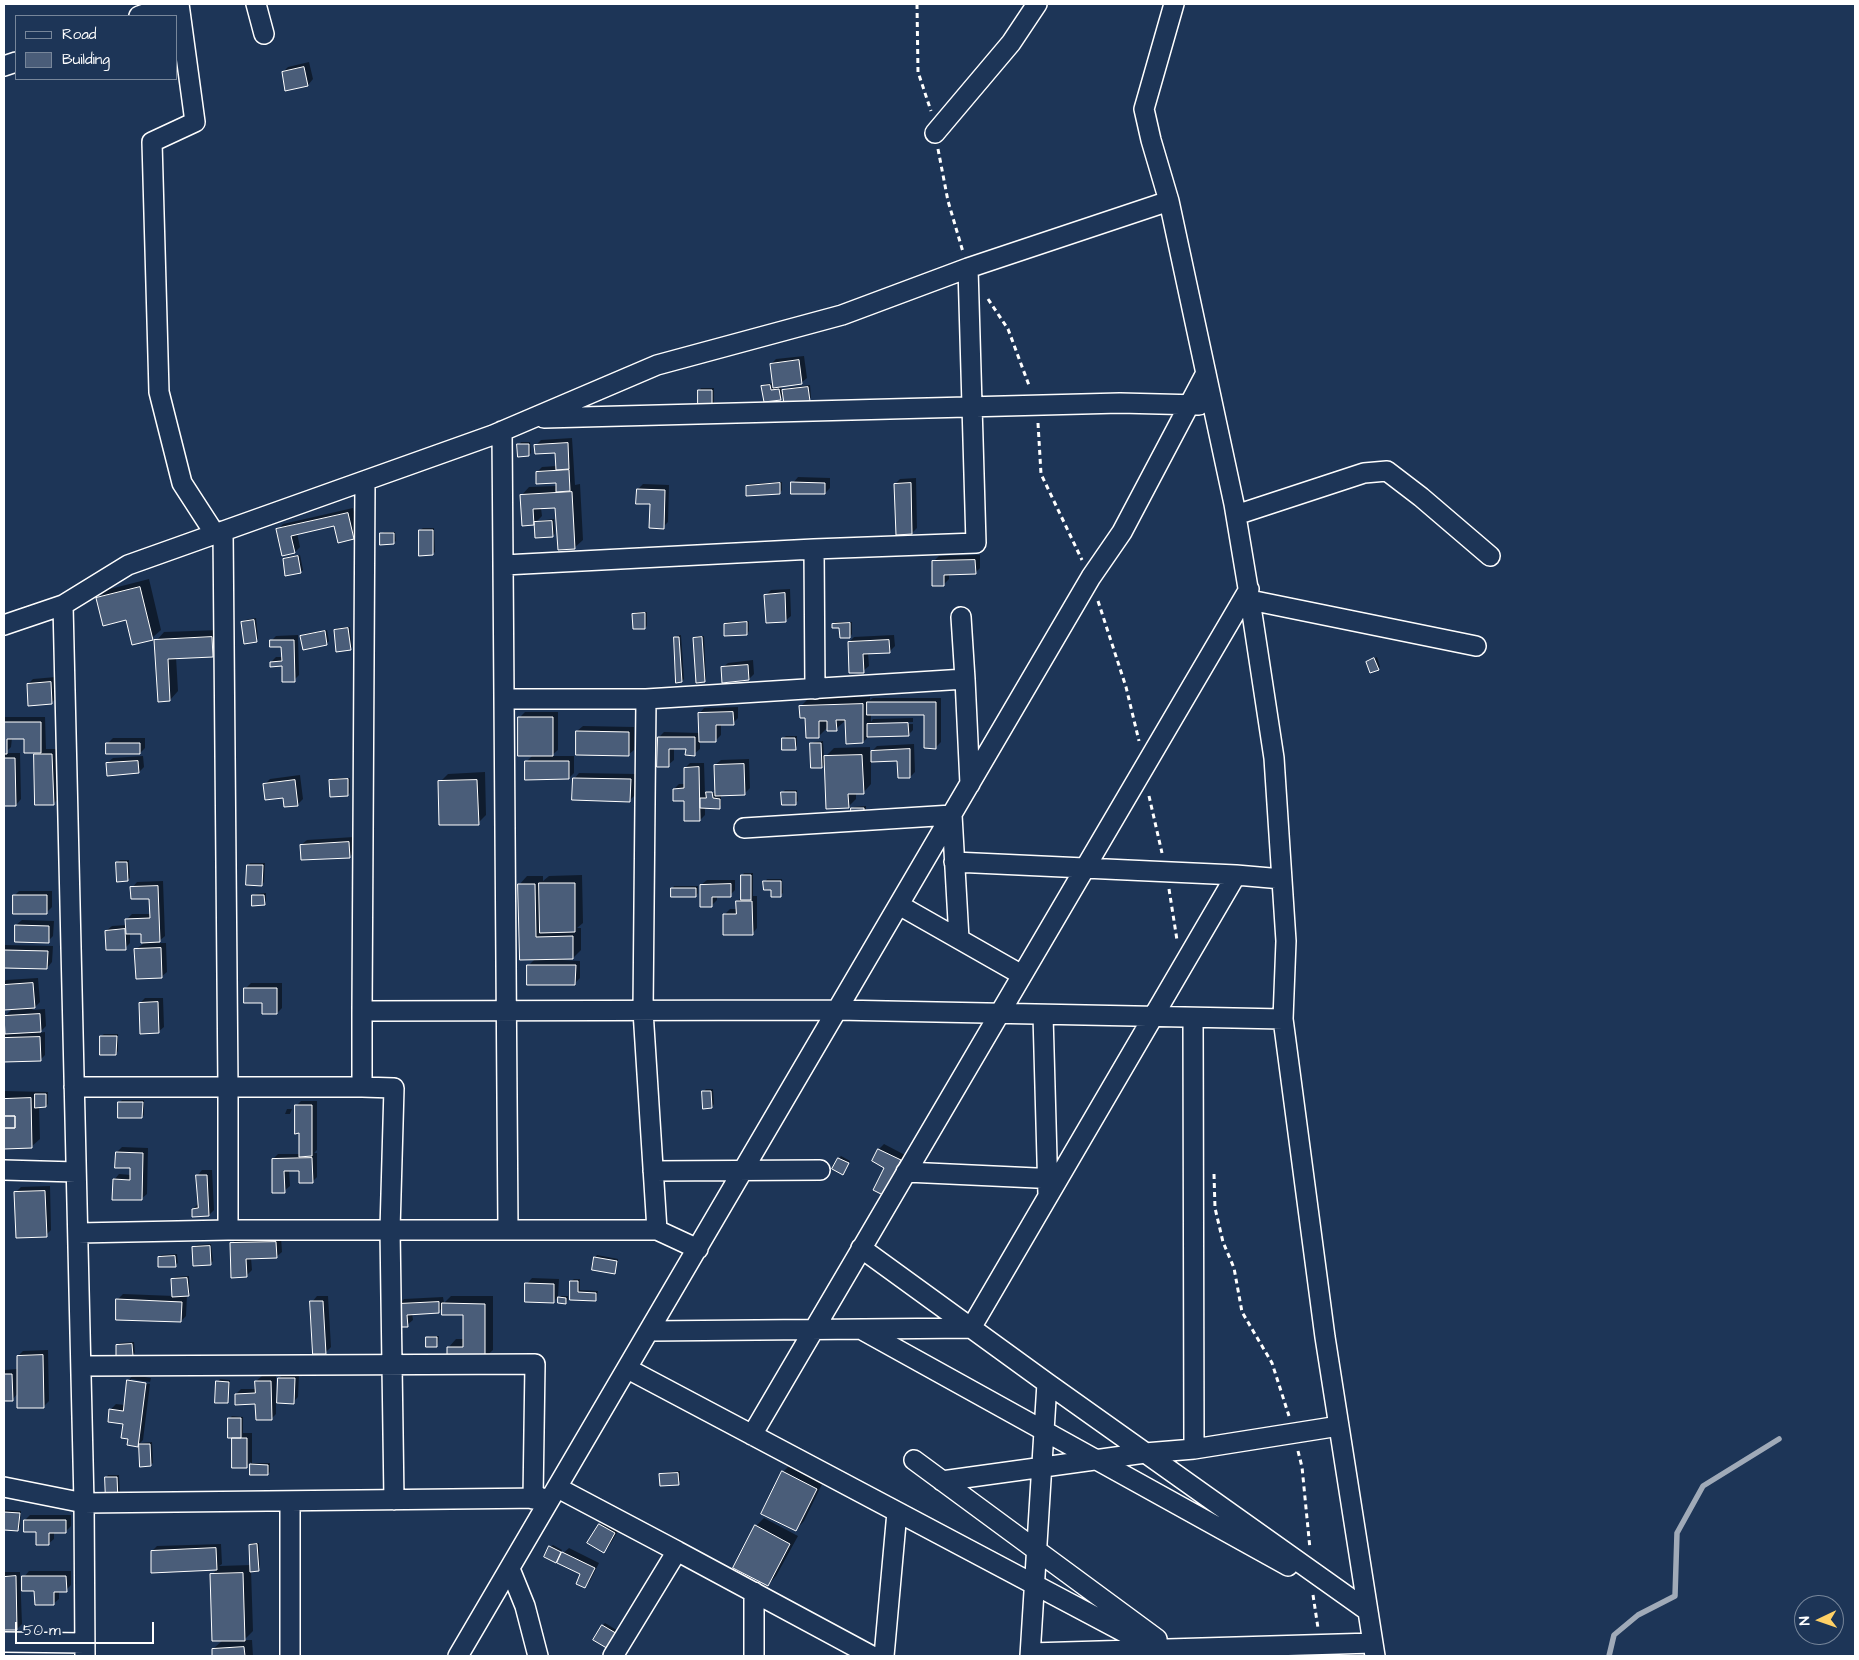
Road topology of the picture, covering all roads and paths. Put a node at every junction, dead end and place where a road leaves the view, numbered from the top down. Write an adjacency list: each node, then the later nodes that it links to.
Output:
1 (173, 4): 6 (street)
2 (179, 4): 19 (street)
3 (256, 4): 7 (street)
4 (1037, 4): 8 (street)
5 (1174, 4): 9 (street)
6 (142, 15)
7 (264, 34)
8 (935, 133)
9 (1170, 201): 10 (street); 11 (street)
10 (968, 268): 14 (street); 15 (street)
11 (1206, 373): 12 (street); 13 (street)
12 (1189, 405): 13 (street); 14 (street); 32 (street)
13 (1213, 406): 18 (street)
14 (973, 407): 15 (street); 20 (street)
15 (534, 418): 16 (street)
16 (502, 431): 17 (street); 22 (street)
17 (365, 481): 19 (street); 43 (street)
18 (1236, 516): 21 (street); 23 (street)
19 (219, 533): 24 (street); 53 (street)
20 (814, 549): 22 (street); 29 (street)
21 (1490, 556)
22 (504, 565): 30 (street)
23 (1250, 594): 27 (street); 36 (street); 38 (street)
24 (63, 605): 26 (street); 51 (street)
25 (961, 618): 28 (street)
26 (4, 624)
27 (1476, 646)
28 (965, 679): 29 (street); 32 (street)
29 (815, 688): 31 (street)
30 (505, 699): 31 (street); 44 (street)
31 (646, 699): 45 (street)
32 (970, 784): 33 (street)
33 (952, 815): 34 (street); 35 (street); 39 (street)
34 (744, 828)
35 (954, 862): 36 (street); 40 (street)
36 (1084, 869): 37 (street); 41 (street)
37 (1236, 875): 38 (street); 48 (street)
38 (1282, 879): 50 (street)
39 (899, 905): 40 (street); 42 (street)
40 (959, 939): 41 (street)
41 (1022, 975): 46 (street)
42 (837, 1010): 45 (street); 46 (street); 55 (street)
43 (362, 1011): 44 (street); 52 (street)
44 (506, 1011): 45 (street); 63 (street)
45 (643, 1011): 57 (street)
46 (999, 1014): 47 (street); 59 (street)
47 (1043, 1014): 48 (street); 60 (street)
48 (1153, 1017): 49 (street); 60 (street)
49 (1193, 1018): 50 (street); 79 (street)
50 (1283, 1020): 76 (street)
51 (74, 1087): 53 (street); 58 (street)
52 (362, 1087): 53 (street); 62 (street)
53 (228, 1088): 61 (street)
54 (4, 1170): 58 (street)
55 (744, 1170): 56 (street); 57 (street); 67 (street)
56 (820, 1170)
57 (654, 1171): 64 (street)
58 (76, 1172): 65 (street)
59 (906, 1172): 60 (street); 66 (street)
60 (1051, 1184): 68 (street)
61 (228, 1230): 62 (street); 65 (street)
62 (390, 1230): 63 (street); 72 (street)
63 (508, 1230): 64 (street)
64 (657, 1230): 67 (street)
65 (78, 1233): 73 (street)
66 (861, 1248): 68 (street); 70 (street)
67 (698, 1249): 69 (street)
68 (971, 1328): 71 (street); 75 (street)
69 (650, 1330): 70 (street); 74 (street)
70 (813, 1330): 71 (street); 78 (street)
71 (862, 1330): 77 (street)
72 (391, 1364): 73 (street); 87 (street); 88 (street)
73 (81, 1366): 90 (street)
74 (628, 1368): 78 (street); 86 (street)
75 (1047, 1383): 77 (street); 80 (street)
76 (1339, 1426): 79 (street); 97 (street)
77 (1044, 1432): 82 (street); 83 (street)
78 (752, 1435): 91 (street)
79 (1194, 1449): 80 (street)
80 (1146, 1453): 82 (street); 97 (street)
81 (914, 1460): 84 (street)
82 (1095, 1460): 83 (street); 97 (street)
83 (1042, 1467): 84 (street); 93 (street)
84 (942, 1481): 93 (street)
85 (4, 1487): 90 (street)
86 (555, 1493): 87 (street); 92 (street); 94 (street)
87 (533, 1499): 88 (street)
88 (394, 1500): 89 (street)
89 (290, 1501): 90 (street); 103 (street)
90 (84, 1503): 99 (street)
91 (897, 1512): 95 (street); 109 (street)
92 (677, 1550): 96 (street); 106 (street)
93 (1037, 1551): 95 (street); 101 (street)
94 (510, 1569): 104 (street); 105 (street)
95 (1035, 1585): 101 (street); 102 (street)
96 (754, 1592): 107 (street); 108 (street)
97 (1368, 1611): 100 (street)
98 (4, 1642): 99 (street)
99 (85, 1650)
100 (1374, 1650): 101 (street)
101 (1169, 1653): 102 (street)
102 (1030, 1654)
103 (290, 1656)
104 (458, 1656)
105 (538, 1656)
106 (613, 1656)
107 (754, 1656)
108 (872, 1656)
109 (884, 1656)

